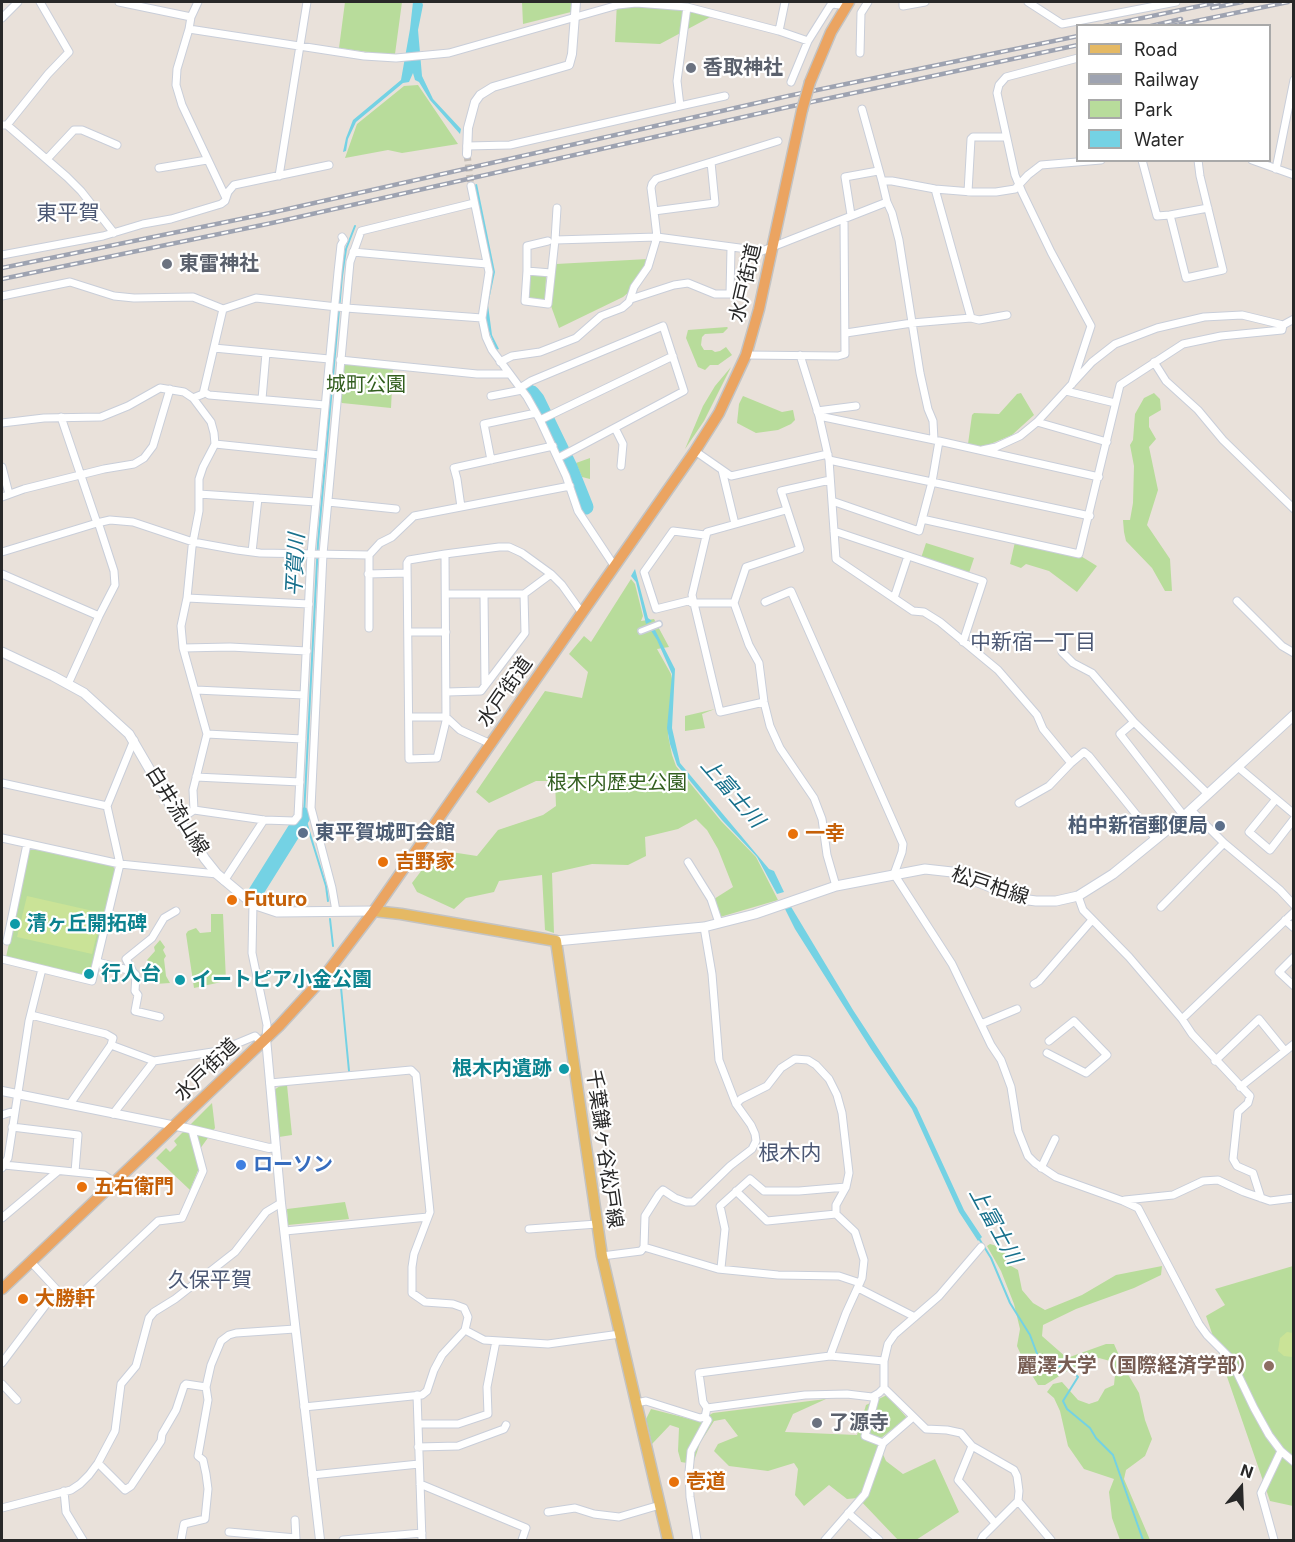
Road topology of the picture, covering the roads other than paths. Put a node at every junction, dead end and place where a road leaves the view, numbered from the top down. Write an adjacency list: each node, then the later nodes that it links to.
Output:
1 (18, 2): 18 (street)
2 (40, 2): 30 (street)
3 (119, 2): 16 (street)
4 (198, 2): 16 (street)
5 (307, 2): 22 (street)
6 (576, 2): 17 (street)
7 (785, 2): 20 (street)
8 (868, 2): 23 (street)
9 (903, 2): 10 (street)
10 (925, 2)
11 (1028, 2): 14 (street)
12 (1176, 2): 14 (street)
13 (848, 4): 21 (street); 68 (highway, 水戸街道, bridge)
14 (1151, 4)
15 (686, 5): 17 (street); 20 (street); 28 (street)
16 (191, 17): 19 (street)
17 (575, 17): 22 (street); 34 (street)
18 (2, 18)
19 (189, 29): 22 (street); 36 (street)
20 (779, 31): 21 (street)
21 (808, 41): 26 (street)
22 (300, 46): 46 (street)
23 (860, 53)
24 (1076, 58): 31 (street)
25 (1293, 80): 44 (street)
26 (791, 82)
27 (725, 96): 28 (street)
28 (680, 106): 34 (street)
29 (862, 109): 45 (street)
30 (4, 125): 35 (street)
31 (1006, 137): 49 (street); 52 (street)
32 (778, 141): 37 (street)
33 (117, 145): 35 (street)
34 (467, 150)
35 (47, 159): 64 (street)
36 (207, 160): 43 (street); 53 (street)
37 (711, 162): 59 (street); 59 (street)
38 (1077, 162): 49 (street)
39 (1143, 162): 60 (street)
40 (1198, 162): 58 (street)
41 (1257, 162): 44 (street)
42 (329, 165): 46 (street)
43 (159, 168)
44 (1276, 169): 47 (street)
45 (878, 171): 48 (street); 61 (street)
46 (279, 176): 53 (street)
47 (1293, 176)
48 (882, 181): 51 (street); 54 (street)
49 (1020, 184): 52 (street); 97 (street)
50 (471, 186): 55 (street)
51 (935, 189): 52 (street); 82 (street)
52 (968, 192)
53 (226, 198): 64 (street)
54 (887, 202): 61 (street); 84 (street)
55 (475, 206): 56 (street); 63 (street); 70 (street)
56 (485, 206)
57 (556, 208): 67 (street)
58 (1208, 208): 60 (street); 60 (street)
59 (654, 211): 66 (street)
60 (1170, 215)
61 (847, 217): 68 (street); 86 (street)
62 (489, 223): 63 (street)
63 (480, 225): 72 (street)
64 (114, 233): 71 (street)
65 (342, 237): 77 (street)
66 (657, 237): 67 (street); 69 (street); 76 (street)
67 (552, 241): 73 (street); 74 (street)
68 (773, 246): 69 (street); 89 (highway, 水戸街道)
69 (730, 248): 76 (street)
70 (353, 252): 72 (street); 78 (street)
71 (2, 255)
72 (487, 264): 81 (street)
73 (527, 271): 74 (street); 74 (street)
74 (551, 273)
75 (2, 297): 79 (street)
76 (631, 299): 94 (street)
77 (335, 306): 78 (street); 79 (street); 92 (street)
78 (346, 308): 81 (street); 93 (street)
79 (223, 309): 87 (street)
80 (1007, 315): 82 (street)
81 (482, 318): 94 (street)
82 (971, 318): 84 (street)
83 (1293, 319): 85 (street)
84 (912, 323): 86 (street); 114 (street)
85 (1283, 325): 95 (street); 97 (street)
86 (846, 333): 90 (street)
87 (214, 348): 88 (street); 101 (street)
88 (266, 353): 92 (street); 104 (street)
89 (746, 355): 90 (street); 118 (highway, 水戸街道)
90 (800, 355): 108 (street)
91 (673, 356): 99 (street); 110 (street); 113 (street)
92 (329, 359): 106 (street)
93 (340, 360): 96 (street); 137 (street)
94 (500, 362): 96 (street)
95 (1154, 362): 105 (street); 140 (street)
96 (509, 374): 99 (street)
97 (1072, 384): 100 (street)
98 (170, 389): 103 (street); 109 (street); 127 (street)
99 (521, 389): 102 (street); 110 (street)
100 (1066, 391): 105 (street); 111 (street)
101 (204, 392): 103 (street); 104 (street)
102 (491, 396)
103 (193, 398): 116 (street)
104 (262, 399): 106 (street)
105 (1115, 403): 115 (street)
106 (325, 405): 120 (street)
107 (856, 406): 108 (street)
108 (818, 413): 114 (street); 121 (street)
109 (61, 417): 112 (street); 127 (street)
110 (538, 417): 117 (street); 123 (street)
111 (1037, 422): 115 (street); 119 (street)
112 (2, 423)
113 (615, 428): 122 (street); 124 (street)
114 (937, 440): 119 (street); 130 (street)
115 (1107, 442): 128 (street)
116 (214, 444): 120 (street); 132 (street)
117 (553, 446): 122 (street); 123 (street)
118 (695, 451): 126 (street); 156 (highway, 水戸街道)
119 (980, 451): 128 (street)
120 (320, 454): 136 (street)
121 (828, 457): 126 (street); 129 (street); 130 (street)
122 (558, 458): 131 (street)
123 (491, 460): 138 (street)
124 (621, 466)
125 (2, 467): 133 (street)
126 (722, 470): 145 (street)
127 (81, 476): 133 (street); 144 (street)
128 (1099, 477): 142 (street)
129 (830, 480): 135 (street); 141 (street)
130 (932, 482): 142 (street); 143 (street)
131 (570, 486): 138 (street); 156 (street)
132 (199, 494): 134 (street); 148 (street)
133 (5, 496)
134 (258, 498): 136 (street); 150 (street)
135 (831, 501): 143 (street); 146 (street)
136 (316, 502): 151 (street)
137 (328, 502): 139 (street); 152 (street)
138 (461, 507): 154 (street)
139 (396, 509)
140 (1293, 509)
141 (786, 510): 145 (street); 169 (street)
142 (1090, 516): 143 (street)
143 (922, 519)
144 (98, 522): 148 (street); 149 (street); 172 (street)
145 (735, 524): 147 (street)
146 (834, 531): 155 (street); 165 (street)
147 (705, 536): 166 (street); 166 (street)
148 (193, 542): 150 (street); 164 (street)
149 (2, 552)
150 (252, 552): 151 (street)
151 (311, 554): 152 (street); 170 (street)
152 (323, 554): 154 (street); 228 (street)
153 (445, 554): 157 (street); 160 (street); 161 (street)
154 (369, 555): 159 (street)
155 (908, 556): 165 (street); 178 (street)
156 (615, 567): 171 (highway, 水戸街道)
157 (407, 573): 159 (street); 176 (street)
158 (2, 574): 172 (street)
159 (369, 574): 174 (street)
160 (551, 574): 163 (street); 171 (street)
161 (446, 594): 162 (street); 177 (street)
162 (484, 594): 163 (street); 185 (street)
163 (524, 594): 185 (street)
164 (187, 598): 170 (street); 179 (street)
165 (894, 598): 178 (street)
166 (692, 602): 169 (street); 189 (street)
167 (765, 602): 219 (street)
168 (1237, 602): 183 (street)
169 (734, 603): 189 (street)
170 (309, 604): 180 (street)
171 (582, 613): 197 (highway, 水戸街道)
172 (99, 616): 184 (street)
173 (659, 624): 175 (street)
174 (369, 628)
175 (641, 631)
176 (408, 632): 177 (street); 191 (street)
177 (446, 632): 187 (street)
178 (963, 642): 198 (street)
179 (183, 648): 180 (street); 186 (street)
180 (307, 651): 188 (street)
181 (2, 652): 184 (main road, 白井流山線)
182 (1062, 652): 193 (street)
183 (1293, 653)
184 (68, 684): 196 (main road, 白井流山線)
185 (485, 684): 187 (street)
186 (196, 690): 188 (street); 194 (street)
187 (447, 692): 192 (street)
188 (304, 695): 195 (street)
189 (764, 702): 221 (street)
190 (1293, 715): 199 (main road, 松戸柏線)
191 (409, 717): 192 (street); 192 (street)
192 (446, 717): 197 (street)
193 (1134, 722): 203 (street); 208 (street)
194 (207, 734): 195 (street); 200 (street)
195 (302, 739): 201 (street)
196 (134, 740): 206 (street); 211 (main road, 白井流山線)
197 (491, 744): 227 (highway, 水戸街道)
198 (1071, 763): 205 (street); 214 (street)
199 (1238, 766): 203 (main road, 松戸柏線); 204 (street)
200 (196, 777): 201 (street); 207 (street)
201 (300, 782): 212 (street)
202 (2, 783): 206 (street)
203 (1208, 794): 208 (main road, 松戸柏線)
204 (1276, 799): 209 (street); 210 (street)
205 (1019, 803)
206 (107, 806): 218 (street)
207 (194, 810): 211 (street); 212 (street)
208 (1187, 813): 214 (main road, 松戸柏線); 215 (street)
209 (1293, 814)
210 (1293, 819)
211 (179, 820): 220 (main road, 白井流山線)
212 (264, 820): 220 (street)
213 (2, 838): 216 (street)
214 (1156, 839): 222 (main road, 松戸柏線)
215 (1224, 843): 224 (street); 225 (street)
216 (27, 844): 218 (street); 235 (street)
217 (688, 862): 232 (street)
218 (120, 864): 220 (street); 239 (street)
219 (894, 874): 221 (main road, 松戸柏線); 222 (main road, 松戸柏線); 248 (street)
220 (221, 878): 223 (main road, 白井流山線)
221 (836, 886): 232 (main road, 松戸柏線)
222 (1078, 896): 230 (street)
223 (253, 904): 228 (main road, 白井流山線); 249 (street)
224 (1293, 905)
225 (1161, 907)
226 (176, 911): 241 (street)
227 (374, 911): 228 (main road, 白井流山線); 236 (main road); 249 (highway, 水戸街道)
228 (336, 912)
229 (1293, 912): 231 (street)
230 (1092, 920): 242 (street); 247 (street)
231 (1285, 920): 234 (street); 247 (street)
232 (719, 923): 233 (main road, 松戸柏線)
233 (704, 927): 236 (main road, 松戸柏線); 262 (street)
234 (1293, 928)
235 (7, 941)
236 (556, 941): 287 (main road, 千葉鎌ヶ谷松戸線)
237 (1293, 957): 243 (street)
238 (2, 960): 240 (street)
239 (97, 962): 240 (street); 241 (street)
240 (42, 969): 245 (street)
241 (132, 971): 246 (street)
242 (1034, 984)
243 (1293, 986)
244 (1017, 1010): 248 (street)
245 (31, 1015): 252 (street); 260 (street)
246 (160, 1017)
247 (1182, 1019): 256 (street)
248 (981, 1024): 272 (street)
249 (264, 1040): 255 (street); 257 (street); 266 (highway, 水戸街道)
250 (1049, 1041): 254 (street)
251 (1293, 1044): 253 (street)
252 (111, 1046): 255 (street); 261 (street)
253 (1285, 1051): 256 (street); 258 (street)
254 (1047, 1053)
255 (153, 1061): 264 (street)
256 (1215, 1061): 258 (street)
257 (270, 1083): 270 (street); 285 (street)
258 (1240, 1087): 280 (street)
259 (2, 1090): 260 (street)
260 (19, 1094): 261 (street); 263 (street)
261 (70, 1104): 264 (street)
262 (736, 1104): 278 (street); 290 (street)
263 (14, 1111): 265 (street); 267 (street)
264 (113, 1114): 266 (street)
265 (2, 1115)
266 (174, 1126): 268 (street); 277 (highway, 水戸街道)
267 (12, 1127): 271 (street); 275 (street)
268 (192, 1130): 270 (street); 274 (street)
269 (1055, 1138): 272 (street)
270 (276, 1147): 283 (street)
271 (3, 1167): 273 (street)
272 (1041, 1168): 282 (street)
273 (58, 1171): 275 (street); 286 (street)
274 (203, 1171): 276 (street); 297 (street)
275 (75, 1172): 277 (street)
276 (206, 1180)
277 (114, 1182): 293 (highway, 水戸街道)
278 (846, 1187): 279 (street); 284 (street)
279 (736, 1191): 284 (street); 294 (street)
280 (1261, 1198): 281 (street); 282 (street)
281 (1293, 1198)
282 (1123, 1200): 321 (street)
283 (281, 1203): 289 (street); 323 (street)
284 (836, 1214): 295 (street)
285 (428, 1217): 289 (street); 300 (street)
286 (2, 1218)
287 (597, 1224): 288 (street); 292 (main road, 千葉鎌ヶ谷松戸線)
288 (529, 1229)
289 (285, 1231): 299 (street)
290 (644, 1247): 292 (street); 294 (street)
291 (981, 1247): 298 (street)
292 (602, 1256): 301 (main road, 千葉鎌ヶ谷松戸線)
293 (31, 1262): 296 (highway, 水戸街道); 297 (street)
294 (721, 1268): 295 (street)
295 (859, 1286): 298 (street); 303 (street)
296 (2, 1289)
297 (57, 1290): 305 (street)
298 (915, 1317): 304 (street)
299 (295, 1329): 307 (street); 313 (street)
300 (465, 1330): 302 (street); 309 (street)
301 (620, 1334): 302 (street); 312 (main road, 千葉鎌ヶ谷松戸線)
302 (496, 1341): 316 (street)
303 (831, 1356): 304 (street); 314 (street)
304 (884, 1361): 308 (street)
305 (2, 1363)
306 (2, 1384): 311 (street)
307 (206, 1388): 323 (street); 340 (street)
308 (884, 1388): 310 (street); 315 (street)
309 (417, 1395): 313 (street); 316 (street)
310 (874, 1396): 314 (street); 318 (street)
311 (16, 1400)
312 (636, 1403): 314 (street); 329 (main road, 千葉鎌ヶ谷松戸線)
313 (304, 1407): 325 (street)
314 (706, 1413): 345 (street)
315 (913, 1417): 318 (street); 319 (street)
316 (418, 1424): 320 (street)
317 (506, 1425): 320 (street)
318 (883, 1443): 332 (street)
319 (972, 1446): 328 (street); 334 (street)
320 (418, 1447): 324 (street)
321 (1281, 1451): 322 (street); 350 (street)
322 (1293, 1462)
323 (98, 1463): 327 (street)
324 (419, 1464): 325 (street); 326 (street)
325 (312, 1475): 341 (street)
326 (420, 1484): 336 (street); 343 (street)
327 (64, 1491): 330 (street); 339 (street)
328 (1018, 1501): 334 (street); 349 (street)
329 (660, 1505): 331 (street); 344 (main road, 千葉鎌ヶ谷松戸線)
330 (2, 1508)
331 (548, 1512)
332 (848, 1513): 346 (street); 347 (street)
333 (295, 1520): 338 (street)
334 (995, 1523): 348 (street)
335 (229, 1532): 337 (street)
336 (422, 1537): 342 (street)
337 (270, 1538): 338 (street)
338 (296, 1539)
339 (83, 1540)
340 (181, 1540)
341 (320, 1540)
342 (343, 1540)
343 (522, 1540)
344 (668, 1540)
345 (697, 1540)
346 (825, 1540)
347 (879, 1540)
348 (981, 1540)
349 (1051, 1540)
350 (1274, 1540)

